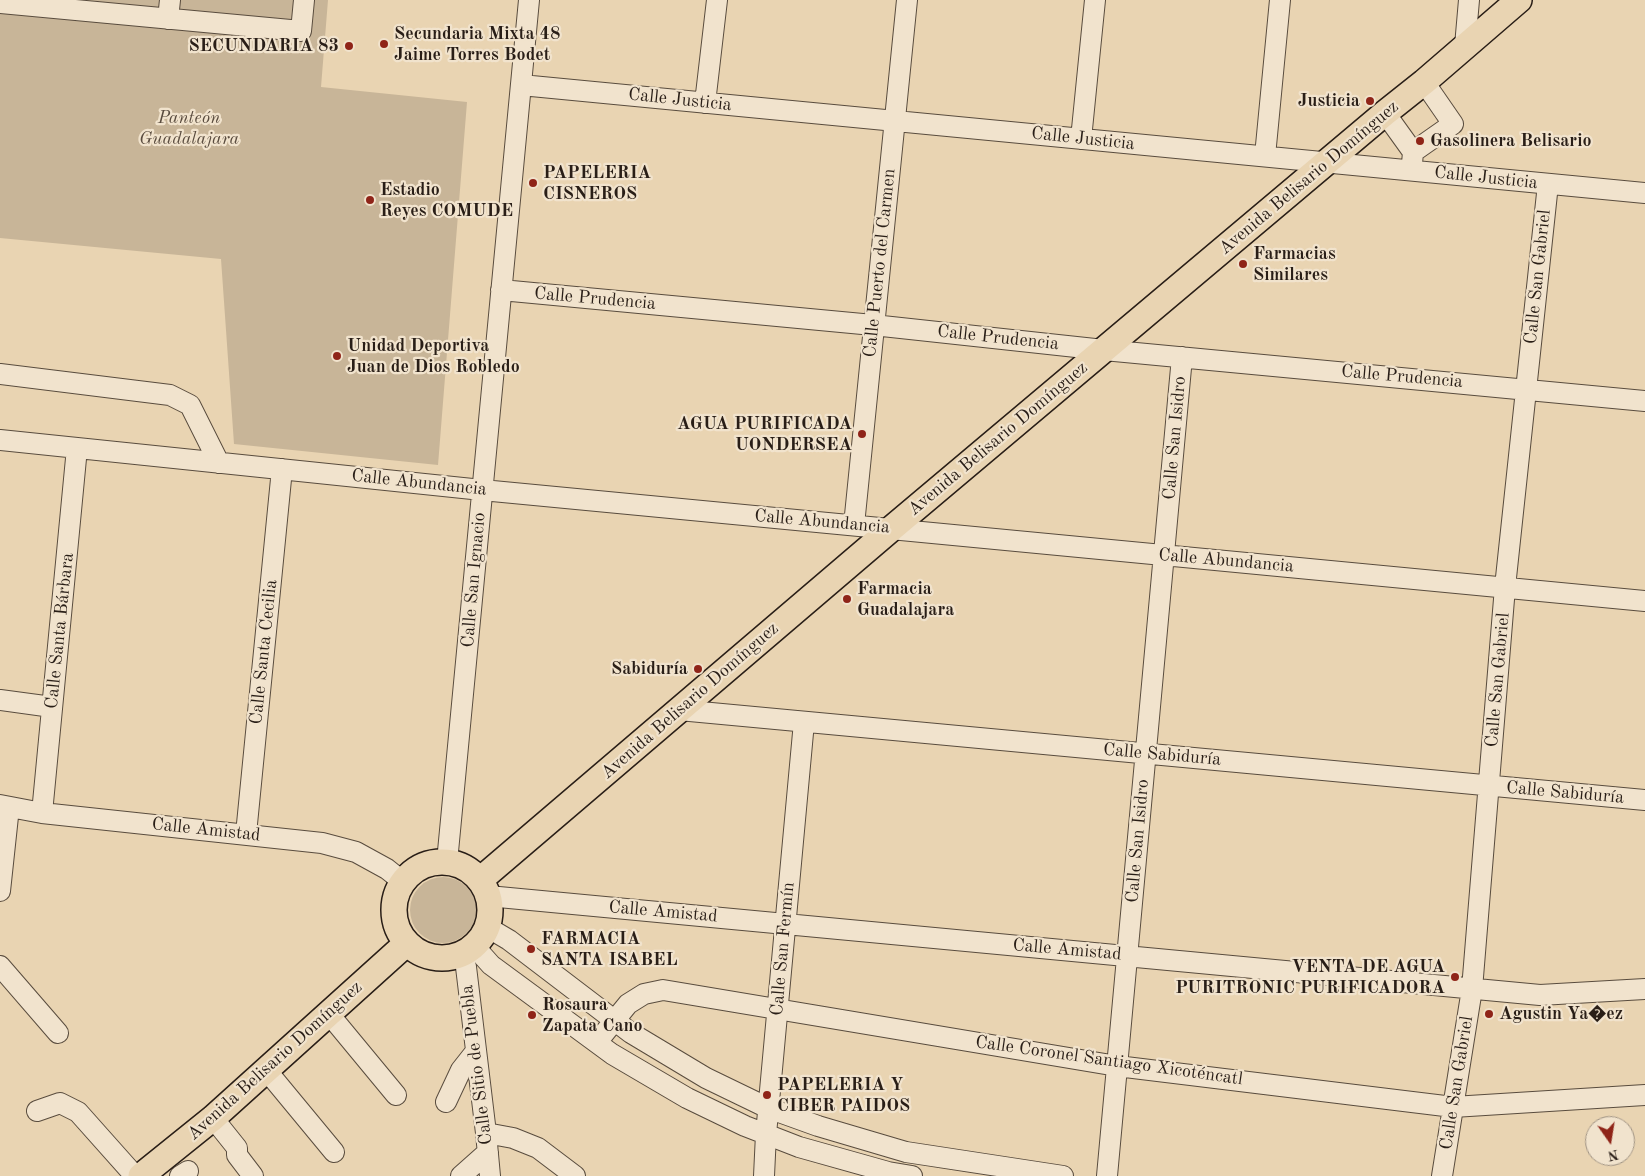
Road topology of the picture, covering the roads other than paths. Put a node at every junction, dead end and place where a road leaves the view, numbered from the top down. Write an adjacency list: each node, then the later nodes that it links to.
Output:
1 (304, 0): 11 (street)
2 (529, 0): 14 (street, Calle San Ignacio)
3 (717, 0): 15 (street)
4 (907, 0): 17 (street, Calle Puerto del Carmen)
5 (1095, 0): 18 (street)
6 (1280, 0): 19 (street)
7 (1469, 0): 12 (street)
8 (1519, 0): 12 (main road, Avenida Belisario Domínguez)
9 (0, 3): 10 (street)
10 (49, 4): 11 (street)
11 (169, 10)
12 (1465, 46): 13 (main road, Avenida Belisario Domínguez)
13 (1424, 82): 16 (main road, Avenida Belisario Domínguez); 20 (street)
14 (521, 85): 15 (street, Calle Justicia); 24 (street, Calle San Ignacio)
15 (705, 102): 17 (street, Calle Justicia)
16 (1385, 113): 20 (street); 21 (main road, Avenida Belisario Domínguez)
17 (895, 121): 18 (street, Calle Justicia); 25 (street, Calle Puerto del Carmen)
18 (1081, 139): 19 (street, Calle Justicia)
19 (1265, 156): 21 (street, Calle Justicia)
20 (1413, 161): 21 (street, Calle Justicia); 22 (street, Calle Justicia)
21 (1327, 163): 26 (main road, Avenida Belisario Domínguez)
22 (1548, 184): 23 (street, Calle Justicia); 29 (street, Calle San Gabriel)
23 (1645, 193)
24 (501, 290): 25 (street, Calle Prudencia); 35 (street, Calle San Ignacio)
25 (873, 325): 26 (street, Calle Prudencia); 36 (street, Calle Puerto del Carmen)
26 (1104, 350): 27 (street, Calle Prudencia); 37 (main road, Avenida Belisario Domínguez)
27 (1182, 357): 29 (street, Calle Prudencia); 38 (street, Calle San Isidro)
28 (0, 374): 33 (street)
29 (1526, 389): 30 (street, Calle Prudencia); 39 (street, Calle San Gabriel)
30 (1645, 401)
31 (0, 440): 32 (street, Calle Abundancia)
32 (78, 448): 33 (street, Calle Abundancia); 42 (street, Calle Santa Bárbara)
33 (218, 463): 34 (street, Calle Abundancia)
34 (282, 469): 35 (street, Calle Abundancia); 50 (street, Calle Santa Cecilia)
35 (482, 490): 36 (street, Calle Abundancia); 51 (street, Calle San Ignacio)
36 (854, 525): 37 (street, Calle Abundancia)
37 (891, 529): 38 (street, Calle Abundancia); 43 (main road, Avenida Belisario Domínguez)
38 (1164, 555): 39 (street, Calle Abundancia); 45 (street, Calle San Isidro)
39 (1505, 587): 40 (street, Calle Abundancia); 46 (street, Calle San Gabriel)
40 (1645, 601)
41 (0, 700): 42 (street)
42 (52, 707): 49 (street, Calle Santa Bárbara)
43 (679, 710): 44 (street, Calle Sabiduría); 53 (main road, Avenida Belisario Domínguez)
44 (804, 722): 45 (street, Calle Sabiduría); 55 (street, Calle San Fermín)
45 (1146, 754): 46 (street, Calle Sabiduría); 58 (street, Calle San Isidro)
46 (1489, 786): 47 (street, Calle Sabiduría); 60 (street, Calle San Gabriel)
47 (1645, 800)
48 (4, 806): 49 (street, Calle Amistad); 54 (street)
49 (42, 813): 50 (street, Calle Amistad)
50 (246, 834): 52 (street, Calle Amistad)
51 (447, 862): 52 (main road); 53 (main road)
52 (402, 882): 57 (main road)
53 (484, 888): 55 (street, Calle Amistad); 56 (main road)
54 (0, 891)
55 (785, 924): 58 (street, Calle Amistad); 62 (street, Calle San Fermín)
56 (474, 942): 57 (main road); 64 (street); 66 (street); 67 (street, Calle Sitio de Puebla)
57 (407, 943): 63 (main road, Avenida Belisario Domínguez)
58 (1127, 956): 60 (street, Calle Amistad); 68 (street, Calle San Isidro)
59 (0, 966): 65 (street)
60 (1472, 989): 61 (street, Calle Amistad); 73 (street, Calle San Gabriel)
61 (1645, 989)
62 (778, 1008): 64 (street, Calle Coronel Santiago Xicoténcatl); 68 (street, Calle Coronel Santiago Xicoténcatl); 74 (street, Calle San Fermín)
63 (329, 1014): 69 (main road, Avenida Belisario Domínguez); 70 (street)
64 (614, 1020): 66 (street, Calle Coronel Santiago Xicoténcatl); 74 (street)
65 (58, 1033)
66 (597, 1042): 77 (street)
67 (476, 1051): 72 (street); 78 (street, Calle Sitio de Puebla)
68 (1117, 1066): 73 (street, Calle Coronel Santiago Xicoténcatl); 89 (street, Calle San Isidro)
69 (267, 1071): 76 (main road, Avenida Belisario Domínguez); 79 (street)
70 (396, 1095)
71 (1645, 1095): 73 (street, Calle Coronel Santiago Xicoténcatl)
72 (446, 1102)
73 (1453, 1107): 90 (street, Calle San Gabriel)
74 (768, 1108): 77 (street, Calle San Fermín); 88 (street)
75 (37, 1112): 80 (street)
76 (209, 1122): 81 (main road, Avenida Belisario Domínguez); 82 (street)
77 (766, 1134): 86 (street, Calle San Fermín); 87 (street)
78 (487, 1143): 83 (street); 84 (street, Calle Sitio de Puebla); 85 (street)
79 (334, 1152)
80 (135, 1176)
81 (141, 1176)
82 (252, 1176)
83 (461, 1176)
84 (490, 1176)
85 (575, 1176)
86 (764, 1176)
87 (912, 1176)
88 (1064, 1176)
89 (1107, 1176)
90 (1442, 1176)

